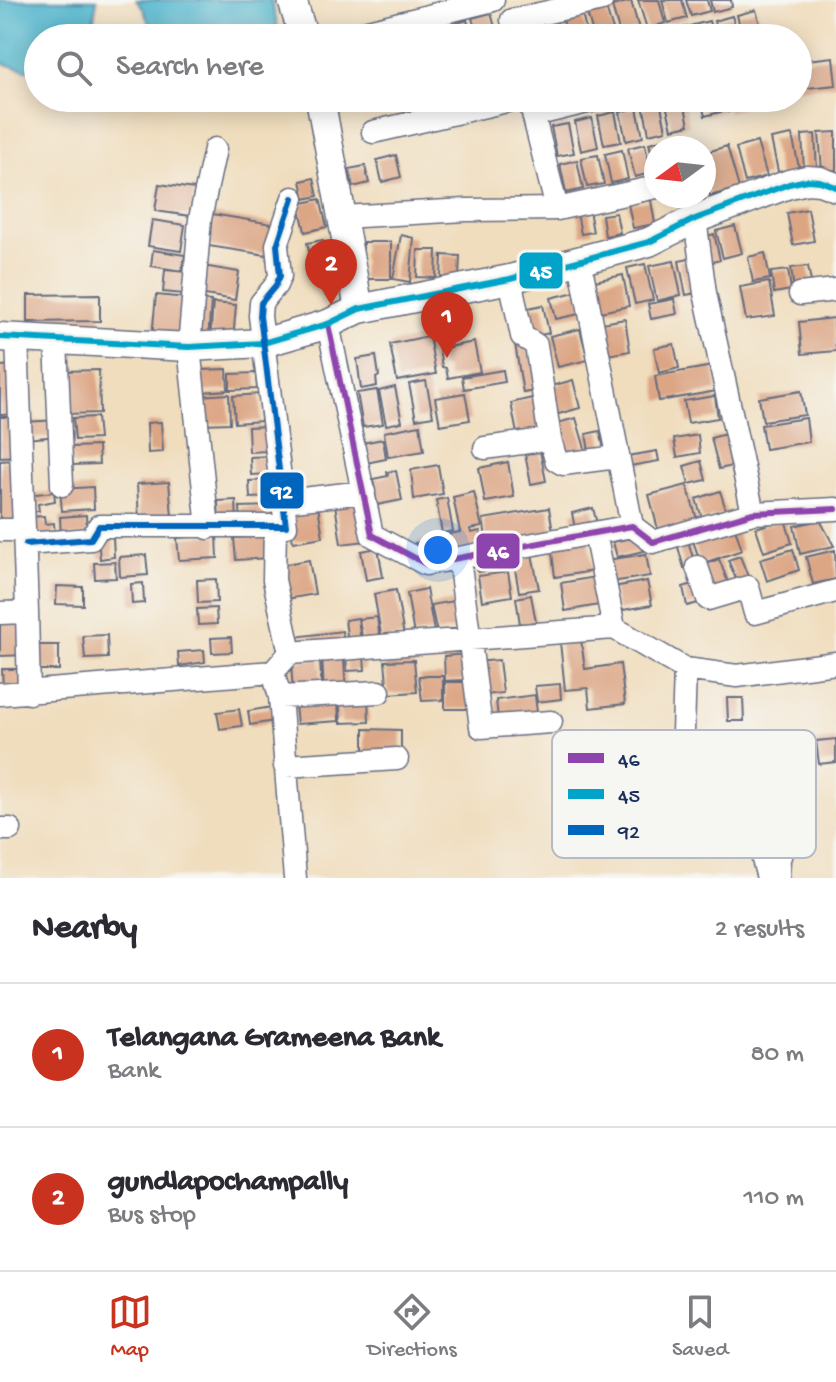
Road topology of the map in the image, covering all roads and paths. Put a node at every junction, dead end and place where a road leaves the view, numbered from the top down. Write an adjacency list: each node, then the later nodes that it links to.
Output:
1 (292, 0): 5 (main road)
2 (493, 0): 6 (street)
3 (602, 0): 4 (street)
4 (511, 19)
5 (300, 24)
6 (396, 24)
7 (323, 112): 16 (main road)
8 (484, 112): 10 (street)
9 (530, 112): 15 (street)
10 (373, 132)
11 (215, 149): 27 (street)
12 (836, 187): 17 (main road)
13 (644, 190): 15 (street)
14 (293, 198): 26 (street)
15 (557, 209): 16 (street)
16 (342, 217): 22 (main road)
17 (695, 219): 18 (main road); 35 (street)
18 (580, 262): 19 (main road); 30 (street)
19 (510, 279): 22 (main road); 28 (street)
20 (836, 290): 21 (street)
21 (800, 294)
22 (359, 309): 23 (main road)
23 (328, 324): 26 (main road); 32 (street)
24 (9, 337): 25 (main road); 41 (street)
25 (56, 340): 27 (main road); 31 (street)
26 (263, 343): 27 (main road); 33 (street)
27 (189, 347): 37 (street)
28 (550, 439): 29 (street); 30 (street)
29 (485, 448)
30 (617, 457): 36 (street)
31 (62, 485)
32 (364, 492): 33 (street); 42 (street)
33 (285, 501): 38 (street)
34 (836, 509): 35 (street)
35 (753, 513): 36 (street)
36 (632, 526): 40 (street)
37 (208, 528): 38 (street); 41 (street)
38 (275, 528): 49 (street)
39 (0, 530): 41 (street)
40 (595, 533): 42 (street); 47 (street)
41 (25, 537): 45 (street)
42 (459, 558): 48 (street)
43 (697, 567): 44 (street)
44 (836, 591)
45 (27, 612): 46 (street); 54 (street)
46 (0, 613)
47 (614, 628): 48 (street); 51 (street)
48 (471, 641): 49 (street); 57 (street)
49 (290, 653): 52 (street)
50 (836, 663): 51 (street)
51 (685, 669): 58 (street)
52 (273, 672): 54 (street); 56 (street)
53 (379, 692): 56 (street)
54 (29, 693): 55 (street)
55 (0, 694)
56 (280, 697): 60 (street)
57 (551, 722)
58 (683, 730)
59 (397, 759): 60 (street)
60 (285, 766): 63 (street)
61 (763, 858): 64 (street)
62 (779, 858): 65 (street)
63 (295, 878)
64 (768, 878)
65 (778, 878)

